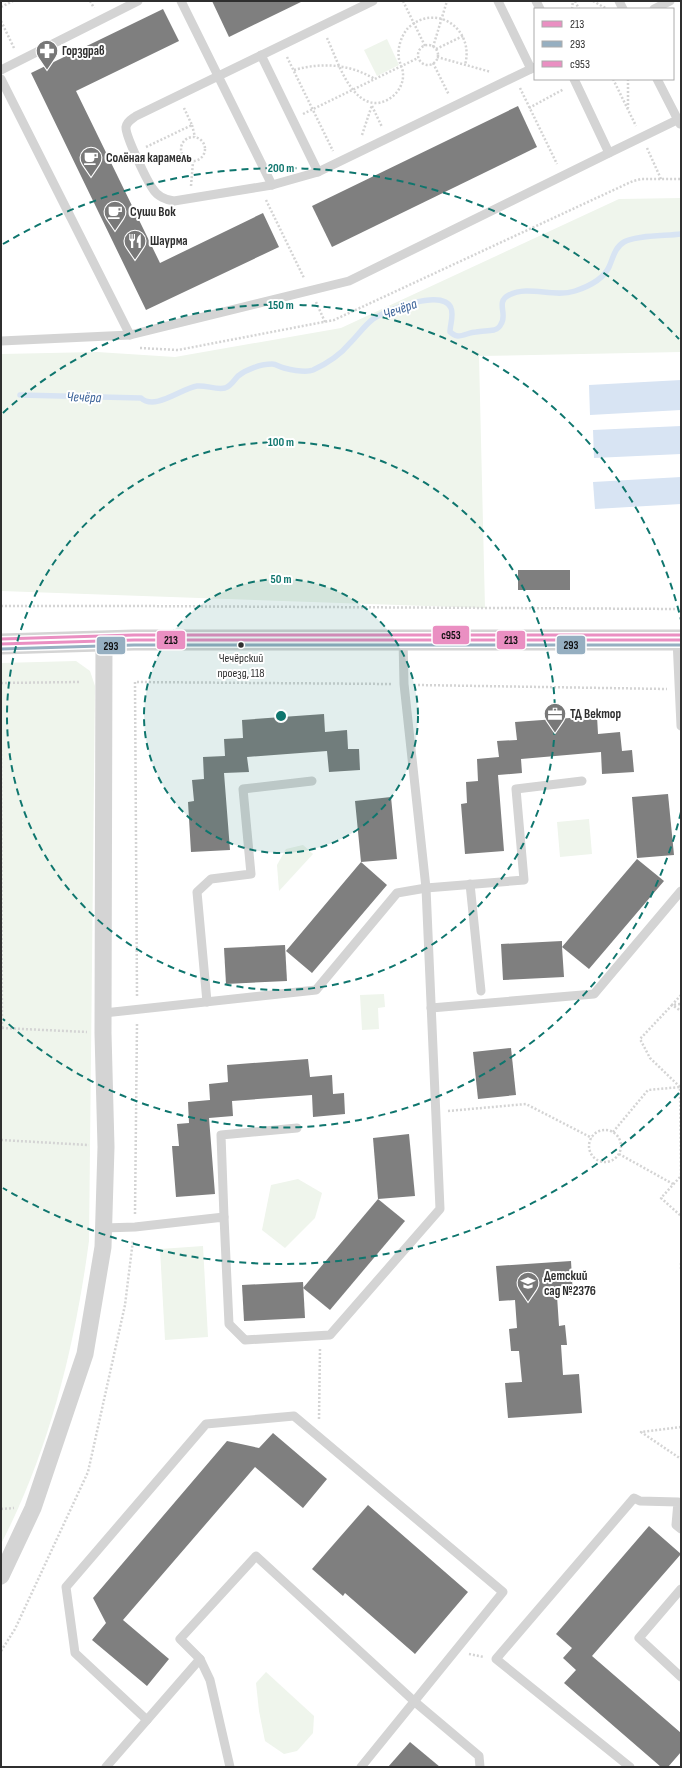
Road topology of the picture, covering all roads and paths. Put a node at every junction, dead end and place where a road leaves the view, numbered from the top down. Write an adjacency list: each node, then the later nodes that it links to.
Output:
1 (13, 1): 10 (path)
2 (138, 1): 24 (lane)
3 (181, 1): 32 (lane)
4 (373, 1): 16 (lane)
5 (403, 1): 15 (path)
6 (447, 1): 13 (path)
7 (498, 1): 29 (lane)
8 (594, 1): 11 (path)
9 (670, 1): 12 (lane)
10 (1, 7)
11 (606, 8)
12 (656, 8)
13 (442, 19): 15 (path); 17 (path); 20 (path)
14 (1, 22): 24 (path)
15 (414, 23): 19 (path); 28 (path)
16 (321, 26): 18 (lane); 27 (path)
17 (463, 36): 20 (path); 26 (path)
18 (282, 45): 21 (lane); 31 (path)
19 (425, 46): 20 (path); 23 (path)
20 (435, 48): 22 (path)
21 (261, 56): 32 (lane); 46 (lane)
22 (437, 57): 25 (path); 26 (path)
23 (418, 58): 25 (path); 28 (path)
24 (20, 60): 30 (lane)
25 (433, 63): 42 (path)
26 (465, 65): 34 (path)
27 (340, 66): 31 (path); 35 (path); 39 (path)
28 (401, 66): 35 (path); 41 (path)
29 (533, 68): 34 (lane)
30 (1, 70)
31 (294, 70): 44 (path)
32 (219, 76): 40 (lane); 58 (lane)
33 (1, 78): 63 (lane)
34 (512, 78): 42 (lane); 43 (path)
35 (375, 79): 39 (path)
36 (628, 80): 45 (path)
37 (658, 80): 47 (lane)
38 (574, 81): 43 (path); 52 (lane)
39 (352, 90): 41 (path); 44 (path)
40 (178, 96): 48 (path); 51 (lane)
41 (371, 104): 50 (path); 53 (path)
42 (454, 106): 50 (lane)
43 (529, 108): 57 (path)
44 (313, 109): 46 (path); 55 (path)
45 (628, 110)
46 (292, 119): 56 (lane)
47 (679, 122): 52 (lane)
48 (192, 125): 49 (path); 51 (path)
49 (195, 137): 54 (path); 54 (path)
50 (388, 138): 53 (lane)
51 (135, 152): 60 (lane)
52 (609, 153): 57 (lane)
53 (356, 154): 55 (lane)
54 (193, 162): 60 (path)
55 (339, 162): 56 (lane)
56 (318, 172): 58 (lane)
57 (562, 176): 61 (lane)
58 (272, 186): 59 (lane)
59 (260, 187): 60 (lane); 61 (path)
60 (190, 198)
61 (310, 290): 62 (path); 63 (lane)
62 (325, 322)
63 (130, 335): 64 (lane)
64 (1, 341)
65 (1, 606): 66 (path)
66 (681, 609)
67 (403, 639): 68 (street); 69 (street); 79 (lane)
68 (104, 640): 70 (street); 88 (street)
69 (679, 640): 73 (lane)
70 (1, 644)
71 (79, 682): 72 (path)
72 (1, 683)
73 (681, 726)
74 (1, 750): 77 (path)
75 (312, 781): 83 (lane)
76 (582, 781): 78 (lane)
77 (1, 835): 89 (path)
78 (470, 884): 79 (lane); 81 (lane)
79 (426, 888): 83 (lane); 86 (lane)
80 (681, 891): 86 (lane)
81 (481, 991)
82 (681, 995): 85 (path)
83 (207, 1002): 88 (lane)
84 (681, 1004): 85 (path)
85 (672, 1005): 87 (path); 91 (path)
86 (431, 1008): 92 (lane)
87 (681, 1011)
88 (104, 1014): 90 (street)
89 (2, 1028): 90 (path)
90 (103, 1033): 97 (street)
91 (681, 1086): 94 (path); 99 (path)
92 (436, 1112): 95 (path); 106 (lane)
93 (297, 1128): 102 (lane)
94 (613, 1132): 95 (path); 98 (path)
95 (592, 1138): 98 (path)
96 (1, 1140): 97 (path)
97 (106, 1146): 103 (street)
98 (619, 1154): 100 (path)
99 (680, 1177): 100 (path)
100 (673, 1184): 101 (path)
101 (681, 1216)
102 (224, 1217): 103 (lane); 106 (lane)
103 (104, 1228): 111 (street)
104 (681, 1263): 105 (path)
105 (681, 1270)
106 (320, 1335): 108 (path)
107 (681, 1427): 109 (path)
108 (319, 1437): 113 (lane); 118 (lane)
109 (681, 1459)
110 (681, 1529): 115 (lane)
111 (1, 1576)
112 (681, 1589): 116 (lane)
113 (455, 1651): 115 (path); 117 (lane)
114 (200, 1659): 117 (lane); 118 (lane); 120 (lane)
115 (496, 1659): 123 (lane)
116 (681, 1677)
117 (415, 1702): 121 (lane); 122 (lane)
118 (147, 1720): 119 (lane)
119 (106, 1767)
120 (230, 1767)
121 (360, 1767)
122 (480, 1767)
123 (630, 1767)

